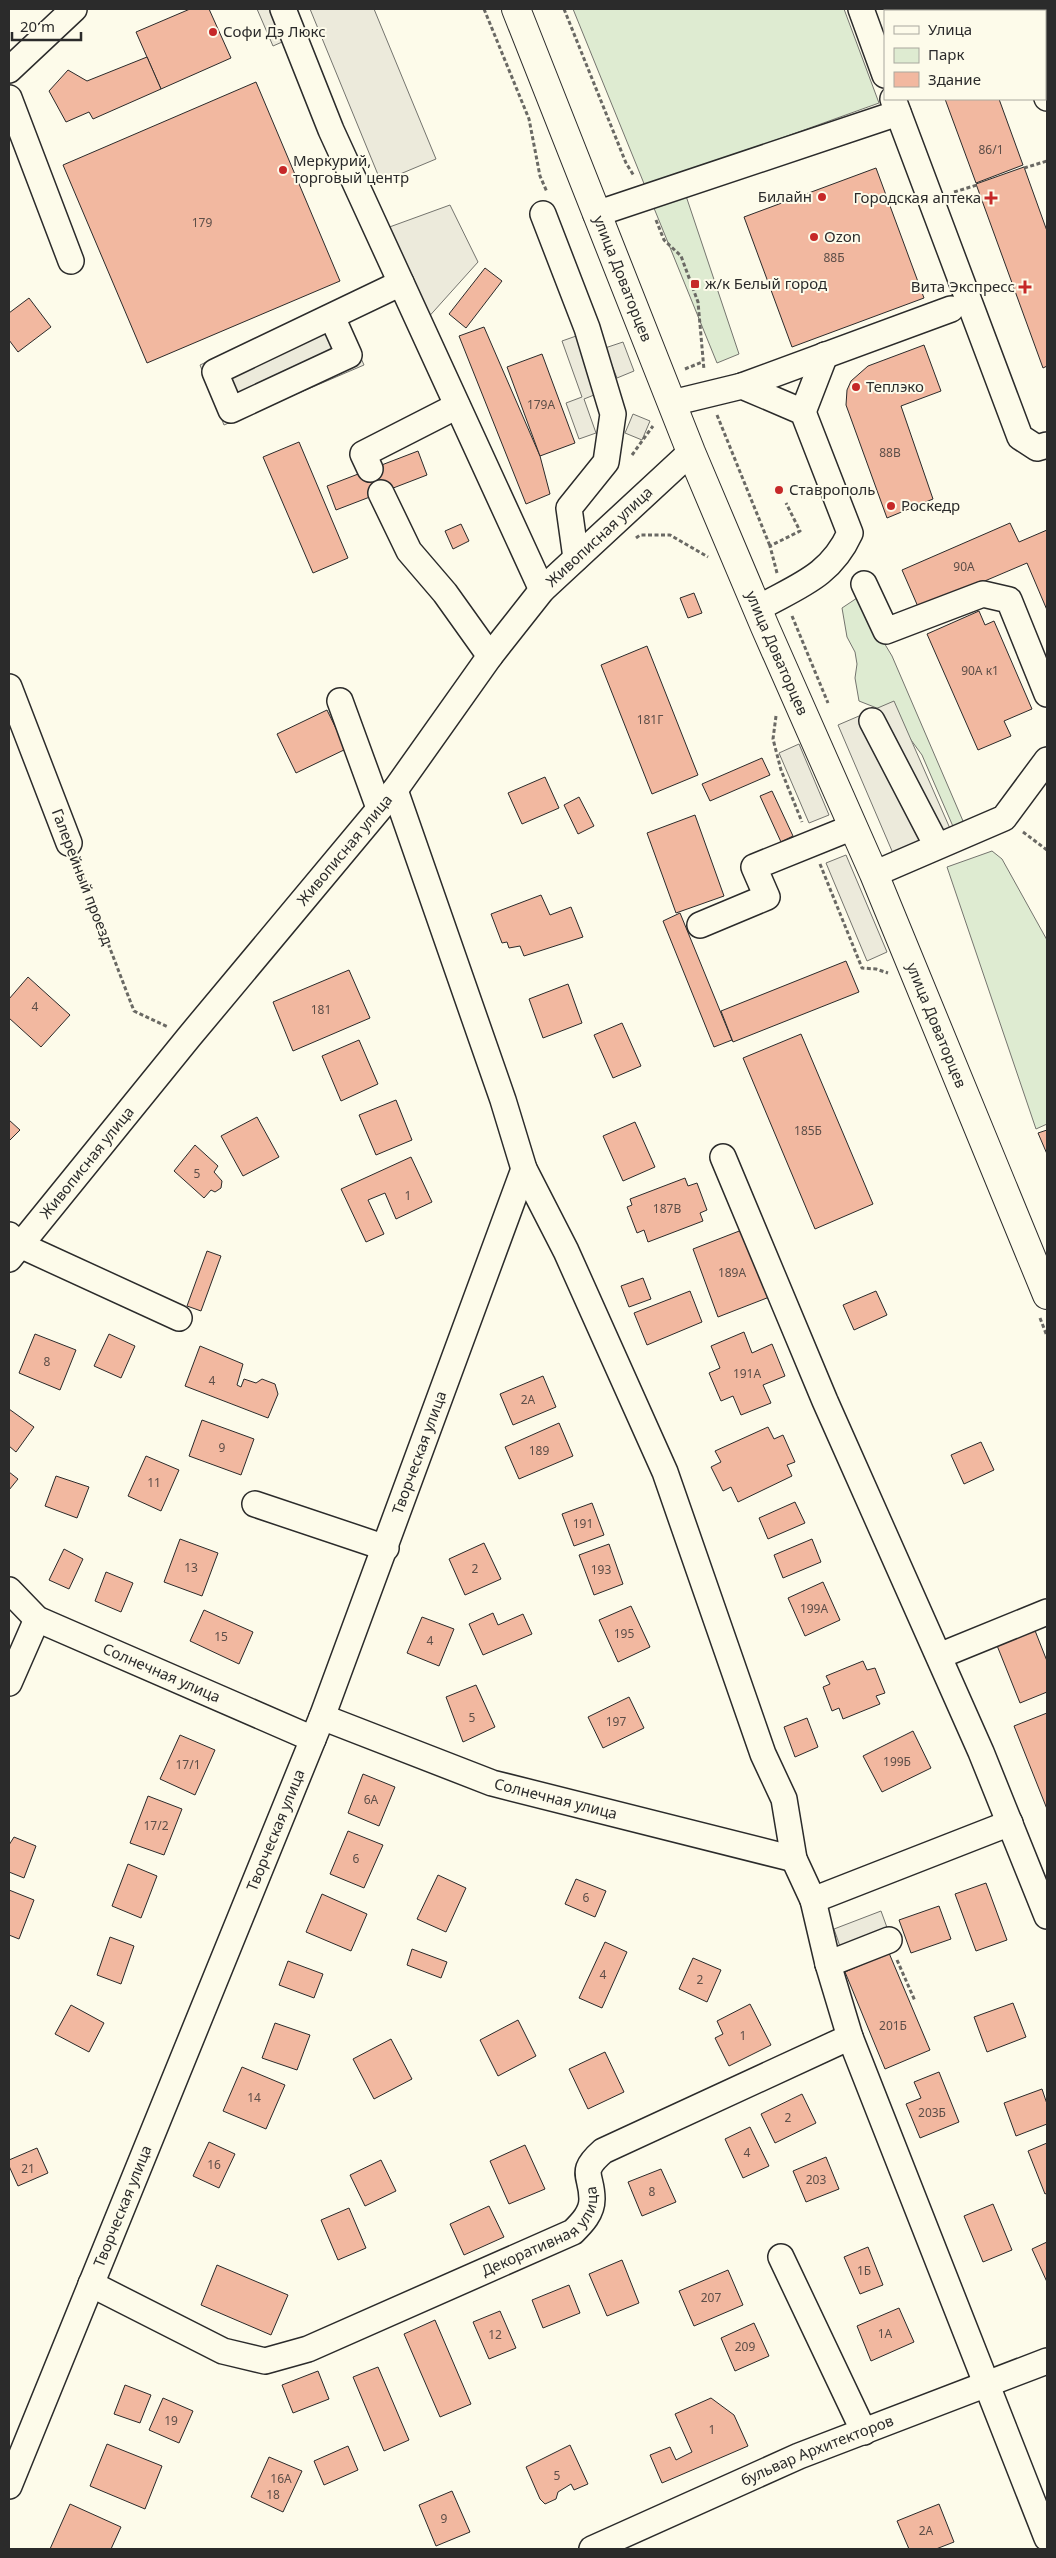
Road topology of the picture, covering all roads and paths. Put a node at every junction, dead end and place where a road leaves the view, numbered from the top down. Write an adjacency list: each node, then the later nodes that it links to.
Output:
1 (74, 9): 6 (street)
2 (283, 9): 16 (street)
3 (516, 9): 14 (main road, улица Доваторцев)
4 (564, 9): 12 (path)
5 (861, 9): 7 (street)
6 (9, 70)
7 (884, 72)
8 (9, 98): 15 (street)
9 (896, 106): 12 (street); 25 (street)
10 (1047, 160): 11 (path)
11 (1024, 168)
12 (647, 197): 14 (street); 21 (path)
13 (543, 214): 31 (street)
14 (596, 214): 22 (main road, улица Доваторцев)
15 (71, 261)
16 (401, 282): 18 (street); 23 (street)
17 (951, 309): 19 (street)
18 (332, 317): 18 (street)
19 (824, 355): 20 (street); 24 (street)
20 (742, 386): 21 (street); 24 (street)
21 (708, 394): 22 (street); 30 (path)
22 (672, 403): 26 (main road, улица Доваторцев)
23 (457, 406): 27 (street); 33 (street)
24 (803, 412): 34 (street)
25 (1047, 445)
26 (691, 452): 31 (street, Живописная улица); 35 (main road, улица Доваторцев)
27 (370, 469)
28 (381, 492): 36 (street)
29 (786, 503): 30 (path)
30 (770, 546): 34 (path)
31 (576, 558): 33 (street, Живописная улица)
32 (864, 584): 38 (street)
33 (542, 590): 36 (street, Живописная улица)
34 (782, 594): 35 (street)
35 (757, 608): 44 (main road, улица Доваторцев)
36 (490, 656): 42 (street, Живописная улица)
37 (9, 687): 45 (street, Галерейный проезд)
38 (1047, 694)
39 (340, 701): 42 (street)
40 (872, 721): 46 (street)
41 (1047, 760): 43 (street)
42 (387, 799): 50 (street, Живописная улица); 52 (street)
43 (1004, 818): 46 (street); 47 (path)
44 (853, 827): 48 (main road, улица Доваторцев); 49 (street)
45 (69, 843): 50 (path, Галерейный проезд)
46 (937, 846): 48 (street)
47 (1047, 850)
48 (874, 874): 54 (main road, улица Доваторцев)
49 (700, 925)
50 (189, 1037): 53 (street, Живописная улица)
51 (723, 1157): 61 (street)
52 (524, 1169): 57 (street, Творческая улица); 65 (street)
53 (13, 1247): 55 (street)
54 (1047, 1295)
55 (180, 1318)
56 (255, 1504): 57 (street)
57 (386, 1548): 63 (street, Творческая улица)
58 (9, 1590): 60 (street, Солнечная улица)
59 (1047, 1612): 61 (street)
60 (36, 1619): 62 (street); 63 (street, Солнечная улица)
61 (939, 1656): 64 (street)
62 (9, 1683)
63 (318, 1728): 65 (street, Солнечная улица); 73 (street, Творческая улица)
64 (1010, 1822): 66 (street); 67 (street)
65 (794, 1859): 66 (street)
66 (813, 1900): 69 (street)
67 (1047, 1916)
68 (889, 1940): 69 (street); 70 (path)
69 (828, 1964): 71 (street)
70 (915, 2001)
71 (850, 2037): 73 (street, Декоративная улица); 75 (street)
72 (781, 2257): 76 (street)
73 (91, 2284): 77 (street, Творческая улица)
74 (1047, 2361): 75 (street, бульвар Архитекторов)
75 (987, 2384): 76 (street, бульвар Архитекторов); 78 (street)
76 (864, 2432): 79 (street, бульвар Архитекторов)
77 (9, 2486)
78 (1047, 2538)
79 (592, 2549)

